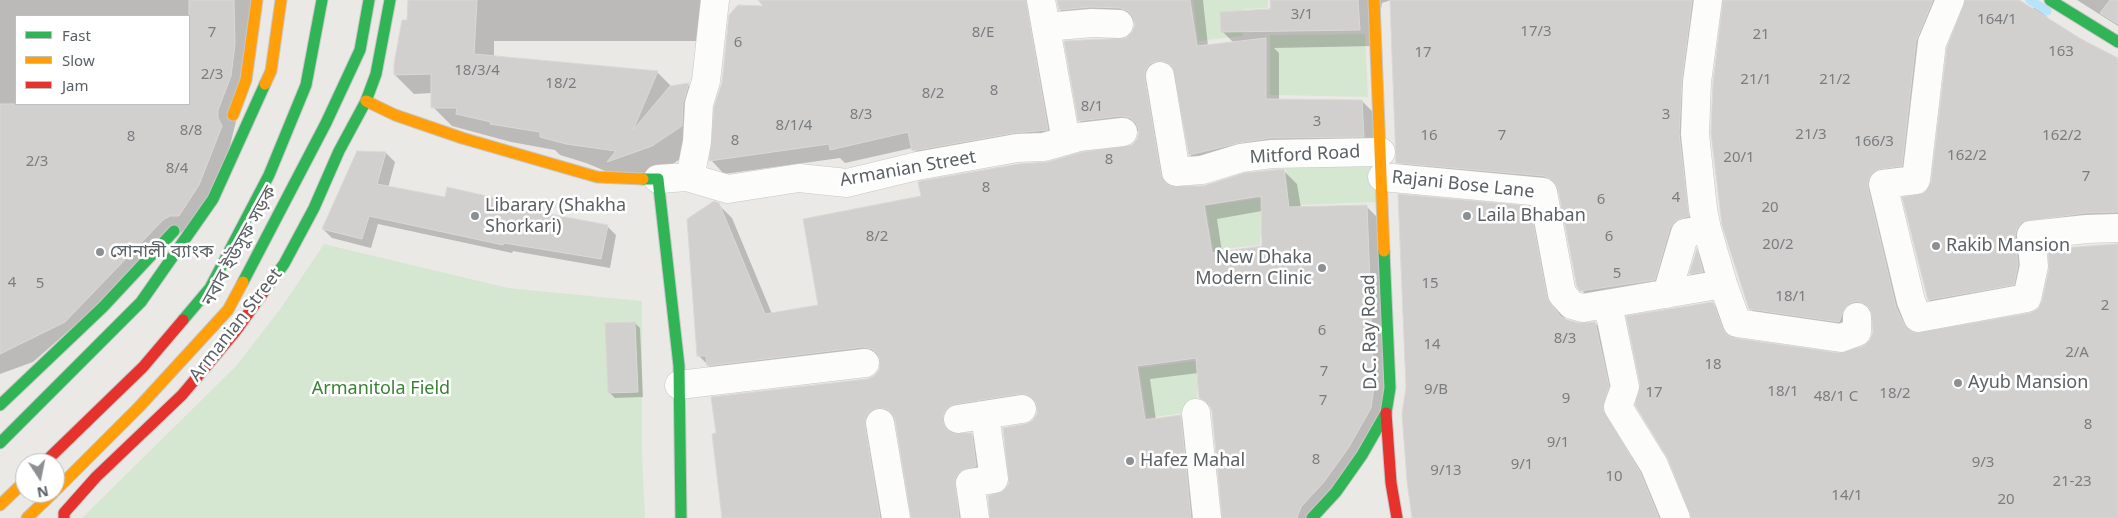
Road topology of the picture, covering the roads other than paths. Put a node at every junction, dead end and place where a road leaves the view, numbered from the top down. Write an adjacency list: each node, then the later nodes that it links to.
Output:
1 (257, 0): 17 (main road)
2 (281, 0): 39 (main road)
3 (322, 0): 40 (main road)
4 (369, 0): 41 (main road, নবাব ইউসুফ সড়ক)
5 (390, 0): 16 (main road, Armanian Street)
6 (715, 0): 21 (street)
7 (1041, 0): 13 (street)
8 (1374, 0): 20 (main road, Mitford Road)
9 (1708, 0): 25 (street)
10 (1950, 0): 24 (street)
11 (2050, 0): 14 (main road)
12 (1119, 24): 13 (street)
13 (1046, 26): 19 (street)
14 (2118, 42)
15 (1160, 76): 20 (street, Mitford Road)
16 (366, 101): 22 (main road, Armanian Street); 46 (main road, Armanian Street)
17 (230, 123)
18 (1123, 132): 19 (street, Armanian Street)
19 (1066, 141): 21 (street, Armanian Street)
20 (1382, 164): 28 (street, Rajani Bose Lane); 35 (main road, D.C. Ray Road)
21 (690, 178): 22 (street, Armanian Street)
22 (658, 179): 31 (main road)
23 (179, 223): 32 (main road)
24 (2118, 228)
25 (1707, 229): 26 (street); 27 (street)
26 (1723, 284): 27 (street, Rajani Bose Lane); 29 (street)
27 (1667, 294): 28 (street, Rajani Bose Lane)
28 (1605, 305): 53 (street)
29 (1857, 317)
30 (865, 362): 31 (street)
31 (679, 385): 47 (main road)
32 (0, 405)
33 (1022, 409): 36 (street)
34 (1196, 413): 50 (street)
35 (1386, 413): 51 (main road, D.C. Ray Road); 52 (main road)
36 (985, 415): 37 (street); 49 (street)
37 (958, 419)
38 (880, 423): 48 (street)
39 (0, 443)
40 (54, 453)
41 (65, 481)
42 (15, 491): 44 (main road)
43 (43, 503): 45 (main road, নবাব ইউসুফ সড়ক)
44 (0, 505)
45 (27, 518)
46 (64, 518)
47 (681, 518)
48 (896, 518)
49 (975, 518)
50 (1207, 518)
51 (1312, 518)
52 (1397, 518)
53 (1676, 518)

